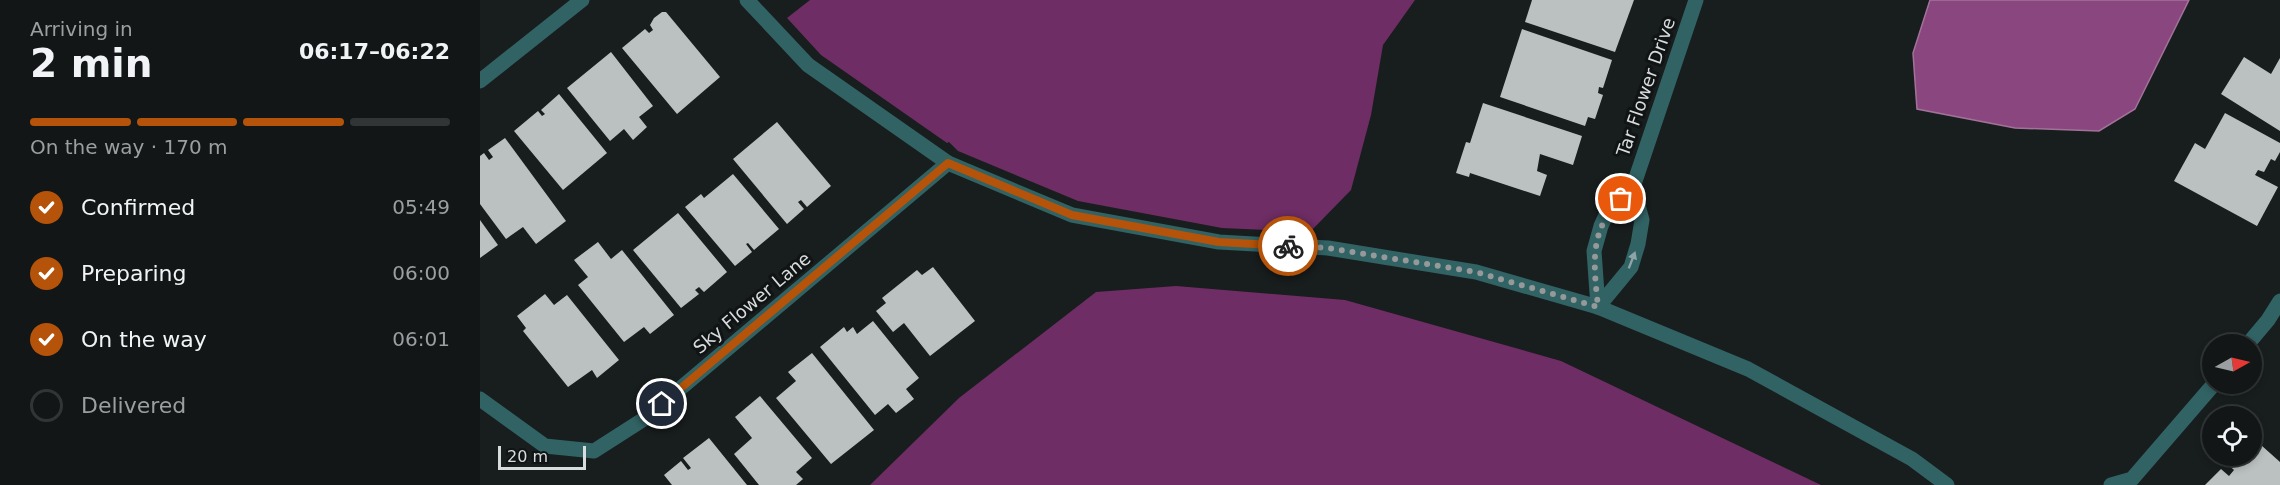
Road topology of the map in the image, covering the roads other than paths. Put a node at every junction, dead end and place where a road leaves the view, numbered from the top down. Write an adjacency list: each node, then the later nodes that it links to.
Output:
1 (582, 0): 4 (street)
2 (747, 0): 5 (street)
3 (1696, 0): 6 (street, Tar Flower Drive)
4 (480, 81)
5 (948, 163): 8 (street); 11 (street, Sky Flower Lane)
6 (1633, 187): 8 (street, Tar Flower Drive); 8 (street, one-way to 6)
7 (2280, 300): 9 (street)
8 (1598, 307): 13 (street)
9 (2256, 334)
10 (2206, 394): 12 (street)
11 (480, 399)
12 (2132, 482): 14 (street)
13 (1947, 485)
14 (2111, 485)

